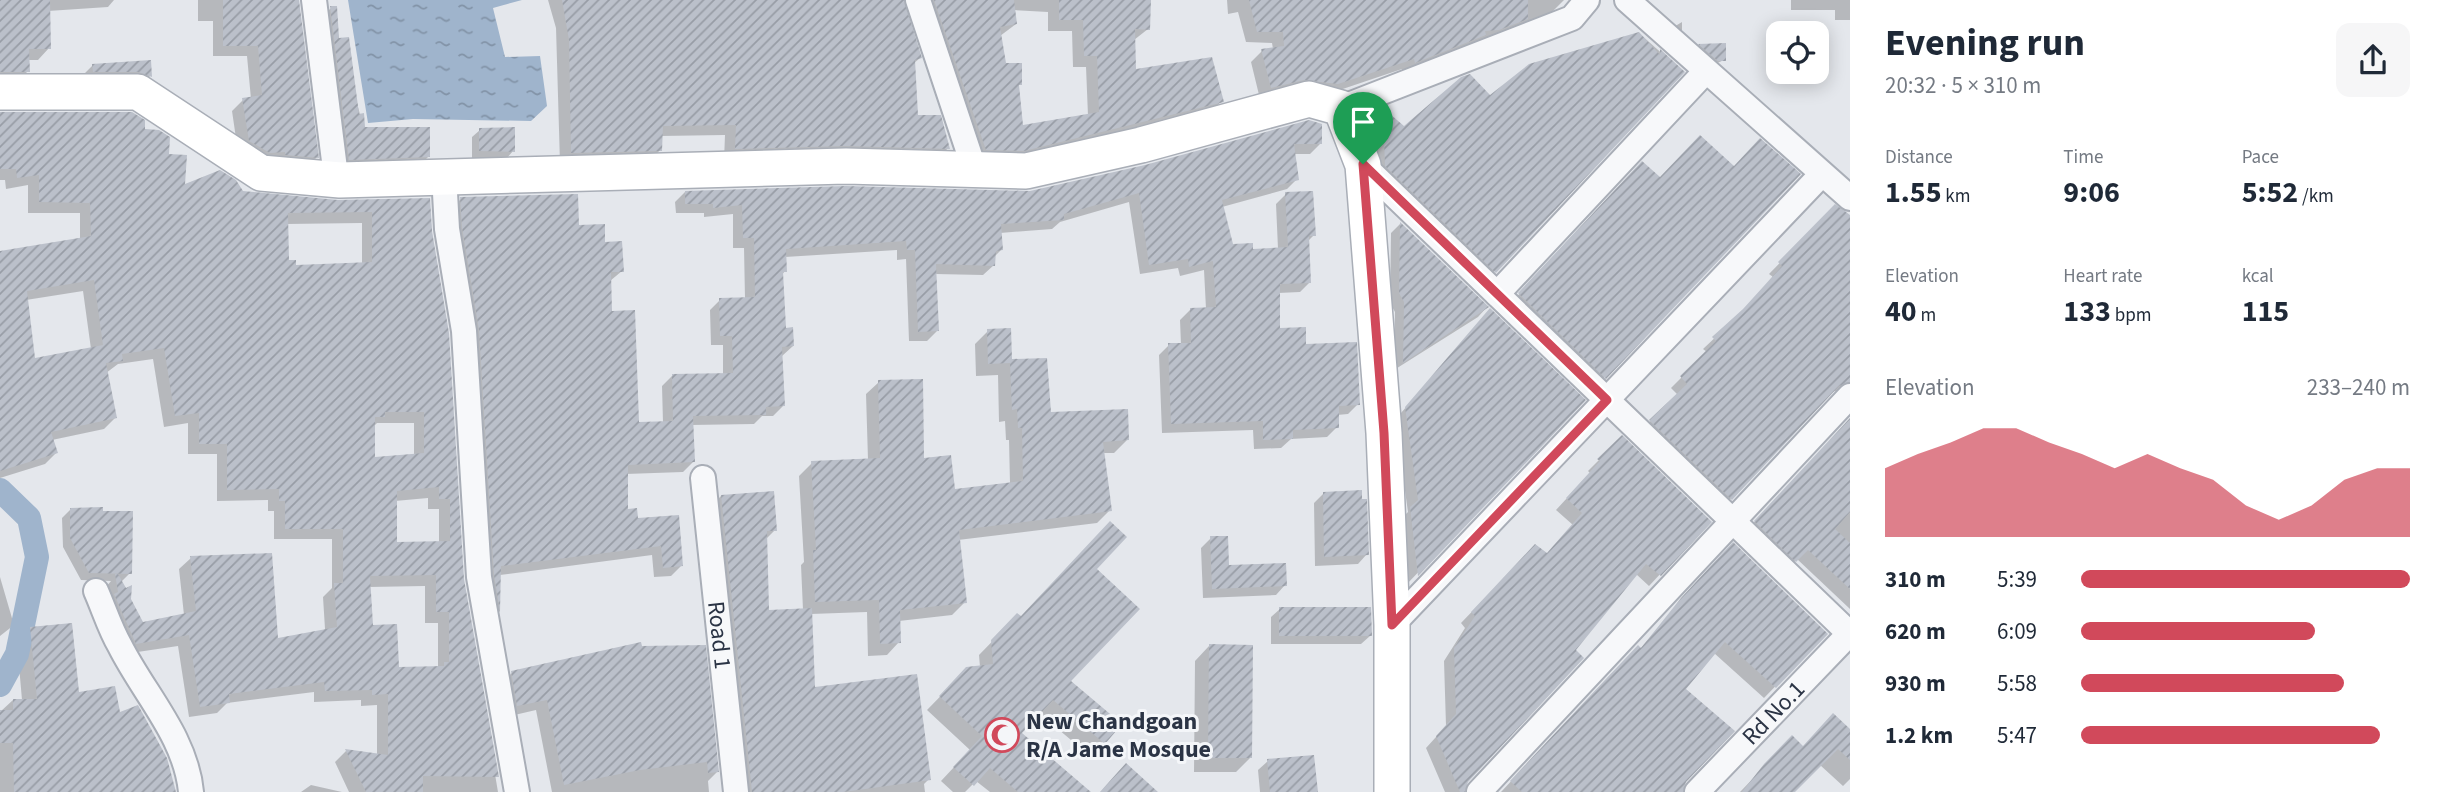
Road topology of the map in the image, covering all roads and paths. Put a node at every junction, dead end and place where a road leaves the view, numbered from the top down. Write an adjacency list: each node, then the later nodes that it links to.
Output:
1 (314, 0): 12 (street)
2 (918, 0): 9 (street)
3 (1587, 0): 7 (street)
4 (1627, 0): 5 (street)
5 (1706, 71): 10 (street); 14 (street)
6 (0, 92): 12 (street)
7 (1341, 108): 8 (street); 9 (street)
8 (1363, 164): 14 (street); 20 (street)
9 (974, 168): 11 (street)
10 (1822, 174): 13 (street); 16 (street)
11 (444, 176): 12 (street); 23 (street)
12 (340, 180)
13 (1850, 198)
14 (1497, 294): 16 (street)
15 (1850, 396): 18 (street)
16 (1607, 400): 18 (street); 20 (street)
17 (704, 478): 24 (street, Road 1)
18 (1731, 521): 21 (street); 26 (street)
19 (96, 591): 22 (street)
20 (1392, 625): 25 (street)
21 (1850, 633): 27 (street, Rd No.1)
22 (191, 792)
23 (517, 792)
24 (736, 792)
25 (1392, 792)
26 (1479, 792)
27 (1697, 792)

